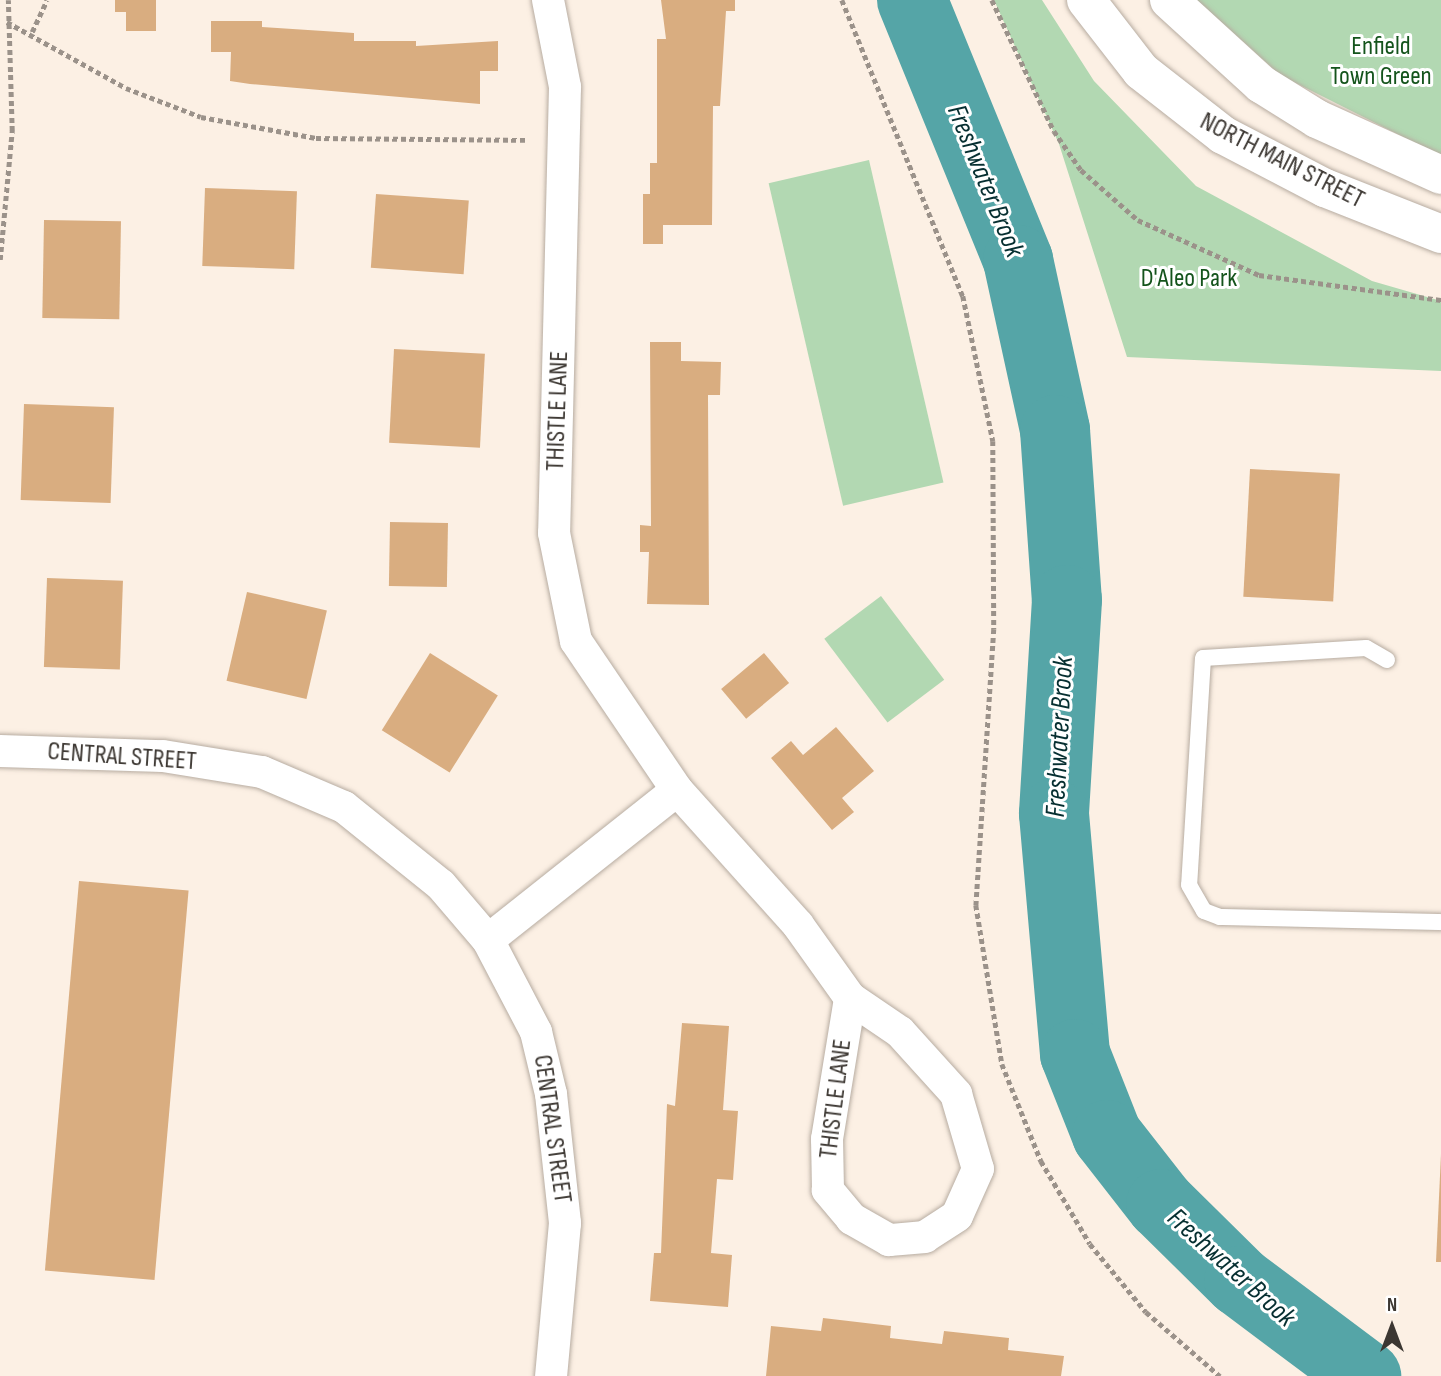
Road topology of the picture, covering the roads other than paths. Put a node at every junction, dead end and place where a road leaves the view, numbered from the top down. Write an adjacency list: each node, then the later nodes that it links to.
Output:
1 (548, 0): 8 (street, THISTLE LANE)
2 (1086, 0): 5 (street, NORTH MAIN STREET)
3 (1169, 0): 4 (street, NORTH MAIN STREET)
4 (1441, 175)
5 (1441, 234)
6 (1387, 660): 9 (lane)
7 (0, 751): 10 (street, CENTRAL STREET)
8 (677, 790): 10 (street); 11 (street, THISTLE LANE)
9 (1441, 922)
10 (488, 940): 12 (street, CENTRAL STREET)
11 (850, 998): 11 (street, THISTLE LANE)
12 (551, 1376)

